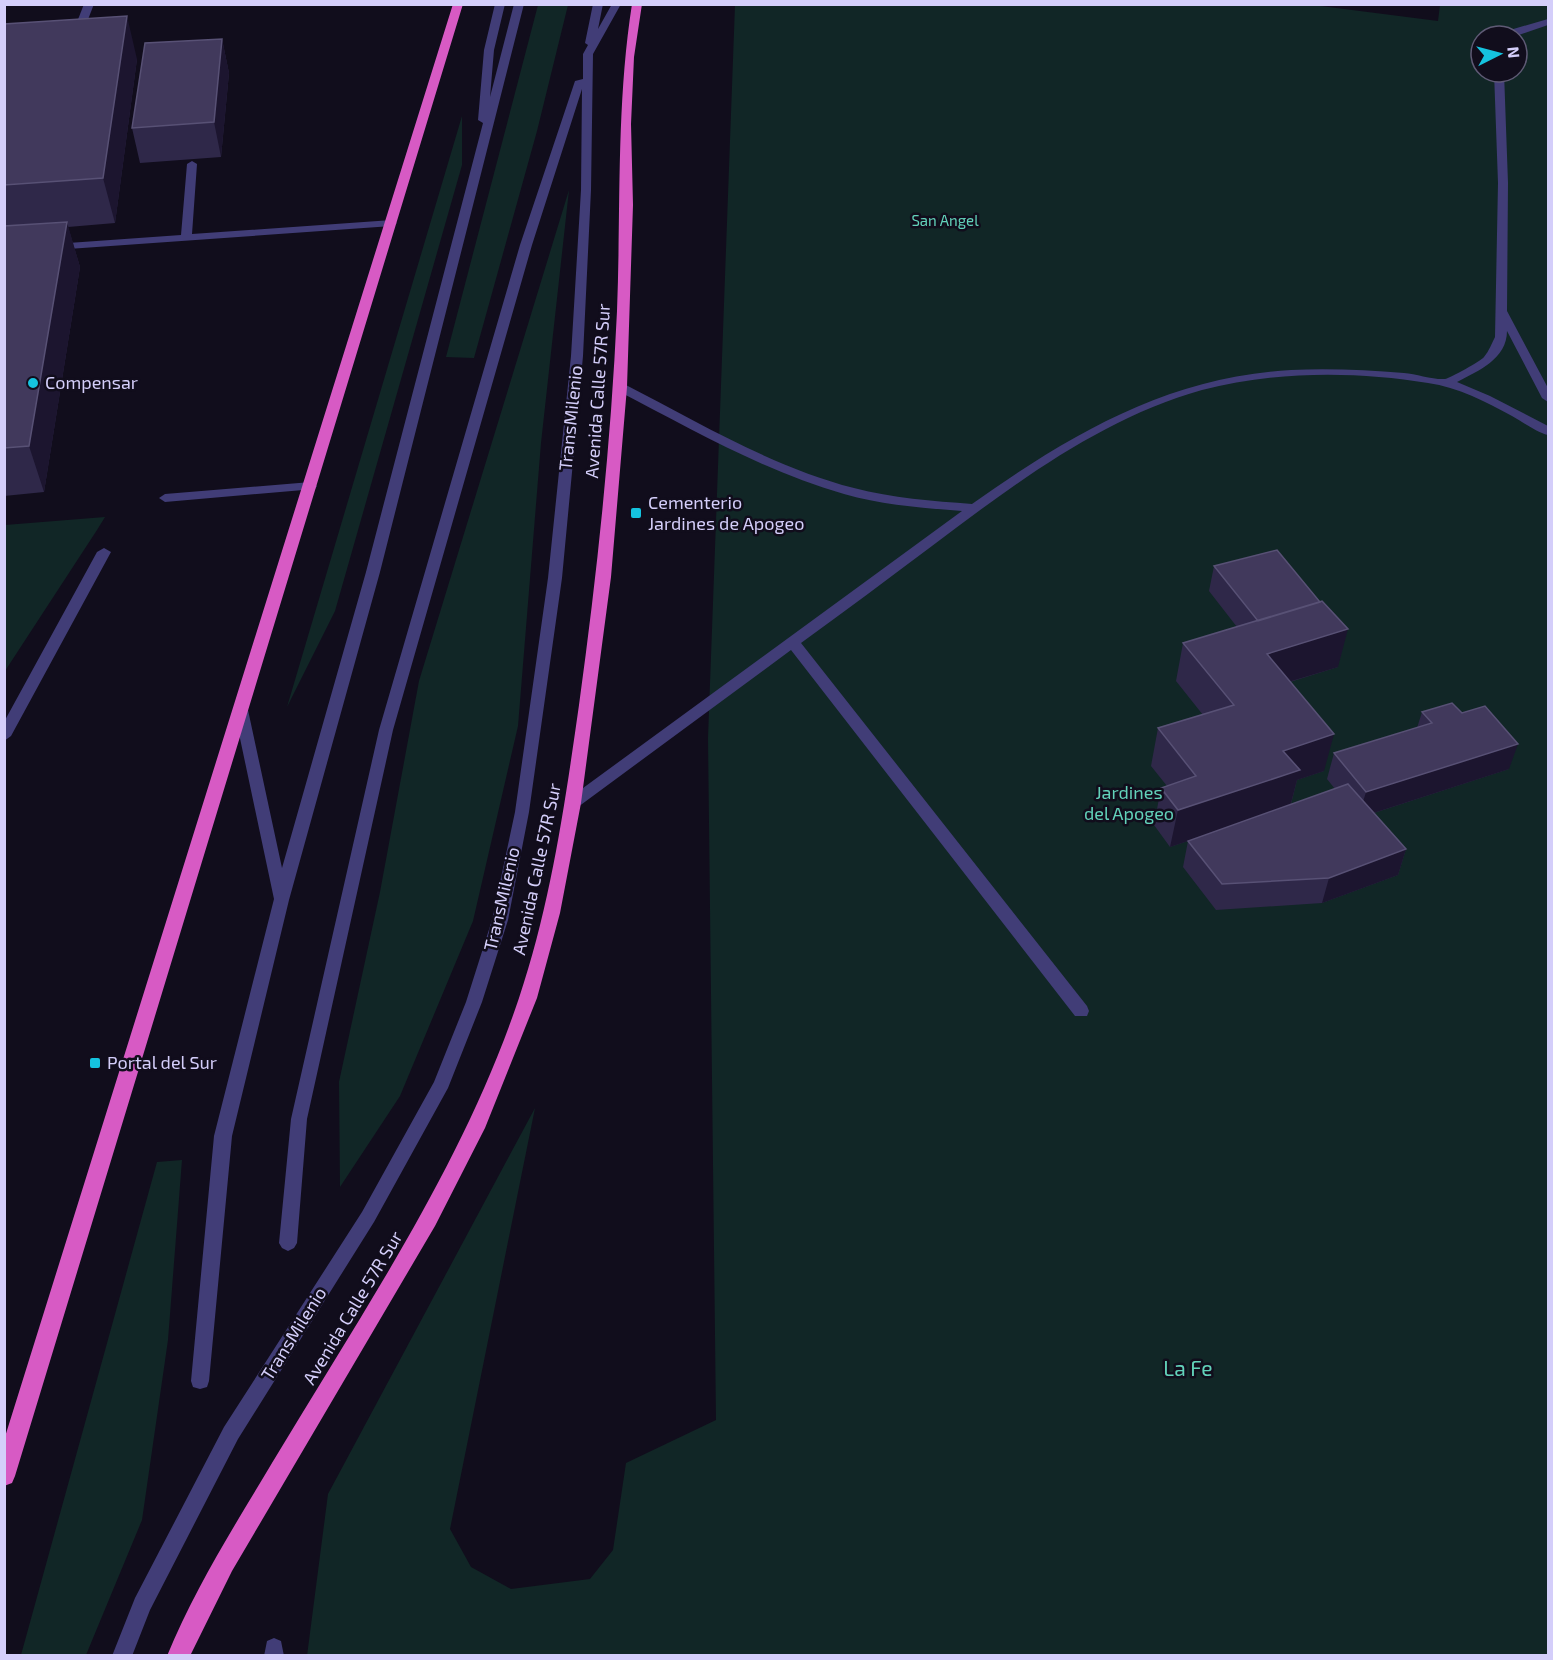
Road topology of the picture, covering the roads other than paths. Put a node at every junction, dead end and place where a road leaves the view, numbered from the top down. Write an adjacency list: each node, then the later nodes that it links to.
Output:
1 (89, 4): 10 (street)
2 (459, 4): 15 (highway)
3 (500, 4): 13 (street)
4 (519, 4): 13 (street)
5 (597, 4): 11 (street, TransMilenio)
6 (617, 4): 11 (street, TransMilenio)
7 (637, 4): 20 (highway, Avenida Calle 57R Sur)
8 (1548, 22): 9 (street)
9 (1529, 28)
10 (77, 34)
11 (588, 54): 33 (street, TransMilenio); 36 (street, TransMilenio)
12 (1499, 84): 18 (street)
13 (482, 155): 31 (street)
14 (192, 164): 16 (street)
15 (392, 223): 16 (street); 23 (highway)
16 (186, 238): 17 (street)
17 (39, 249)
18 (1503, 313): 19 (street); 21 (street)
19 (1447, 383): 22 (street); 25 (street)
20 (620, 387): 25 (street); 30 (highway, Avenida Calle 57R Sur)
21 (1548, 398)
22 (1548, 431)
23 (311, 486): 24 (street); 28 (highway)
24 (165, 498)
25 (975, 508): 27 (street)
26 (104, 552): 29 (street)
27 (792, 642): 30 (street); 32 (street)
28 (241, 710): 31 (street); 35 (highway)
29 (4, 736)
30 (573, 803): 37 (highway, Avenida Calle 57R Sur)
31 (281, 900): 34 (street)
32 (1081, 1011)
33 (288, 1243)
34 (200, 1381)
35 (4, 1476)
36 (122, 1656)
37 (178, 1656)

